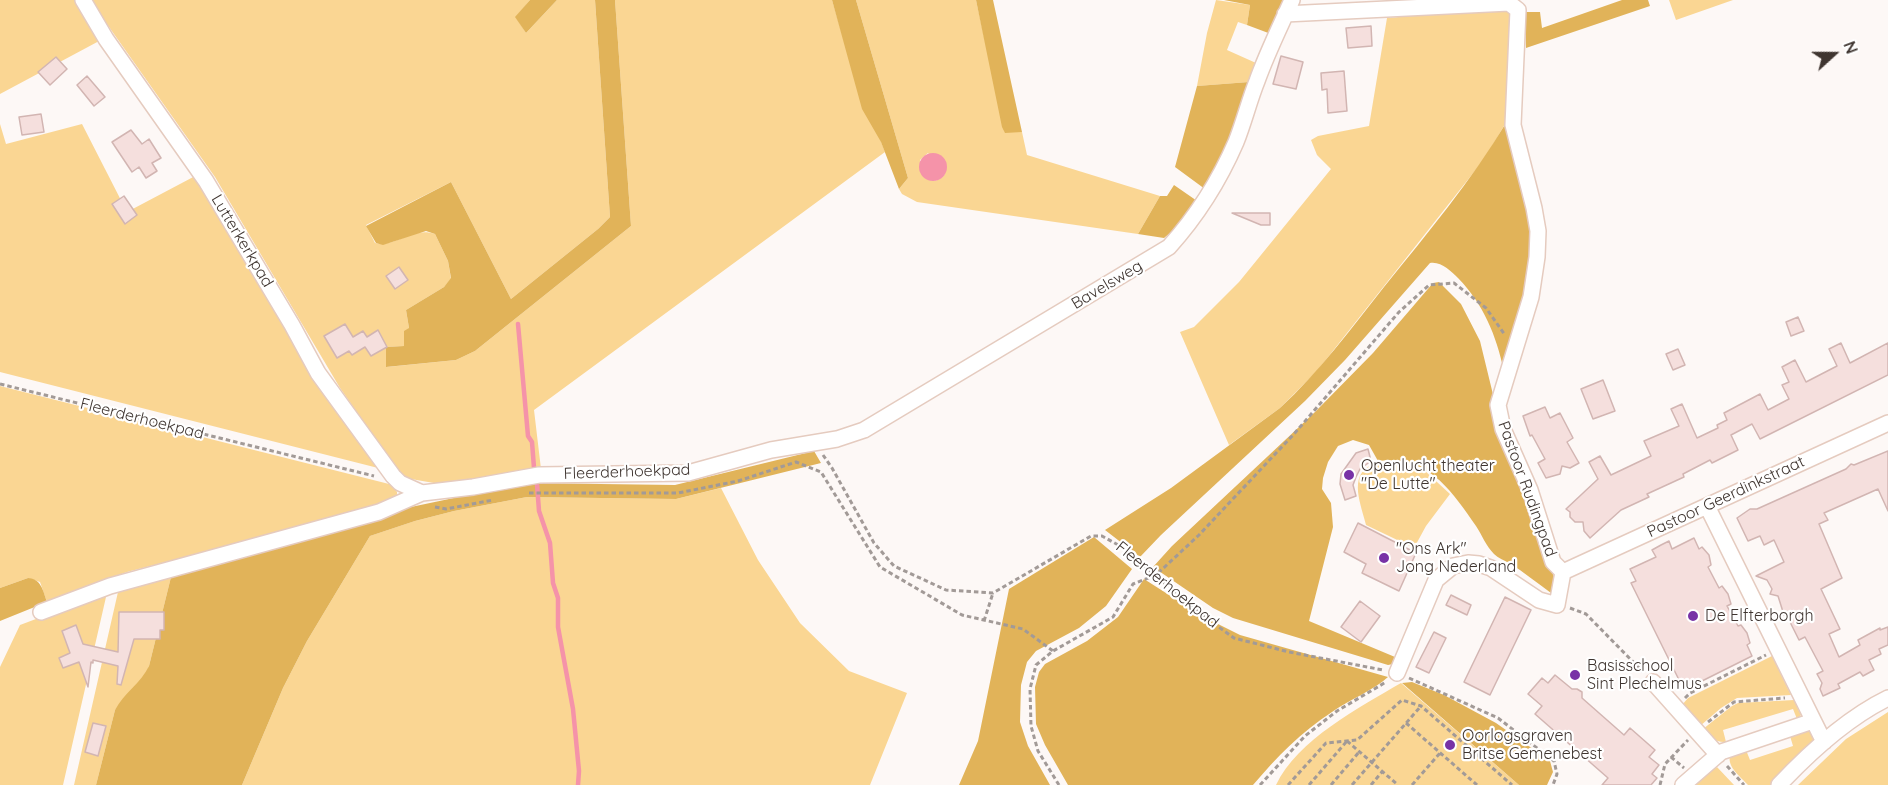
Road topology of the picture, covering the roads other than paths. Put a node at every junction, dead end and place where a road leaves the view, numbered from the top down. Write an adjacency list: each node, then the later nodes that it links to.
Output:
1 (83, 0): 6 (street, Lutterkerkpad)
2 (1288, 7): 3 (street, Bavelsweg); 5 (street, Bavelsweg)
3 (1518, 42): 8 (street, Pastoor Rudingpad)
4 (1888, 423): 7 (street, Pastoor Geerdinkstraat)
5 (815, 443): 6 (street, Fleerderhoekpad)
6 (422, 493): 9 (street, Fleerderhoekpad)
7 (1707, 506): 8 (street, Pastoor Geerdinkstraat); 13 (street)
8 (1563, 572): 10 (street, Pastoor Rudingpad)
9 (41, 612)
10 (1397, 673)
11 (1653, 682): 15 (street)
12 (1888, 698): 14 (street)
13 (1813, 721): 14 (street); 15 (street)
14 (1824, 742): 17 (street)
15 (1718, 754): 16 (street)
16 (1683, 785)
17 (1779, 785)

